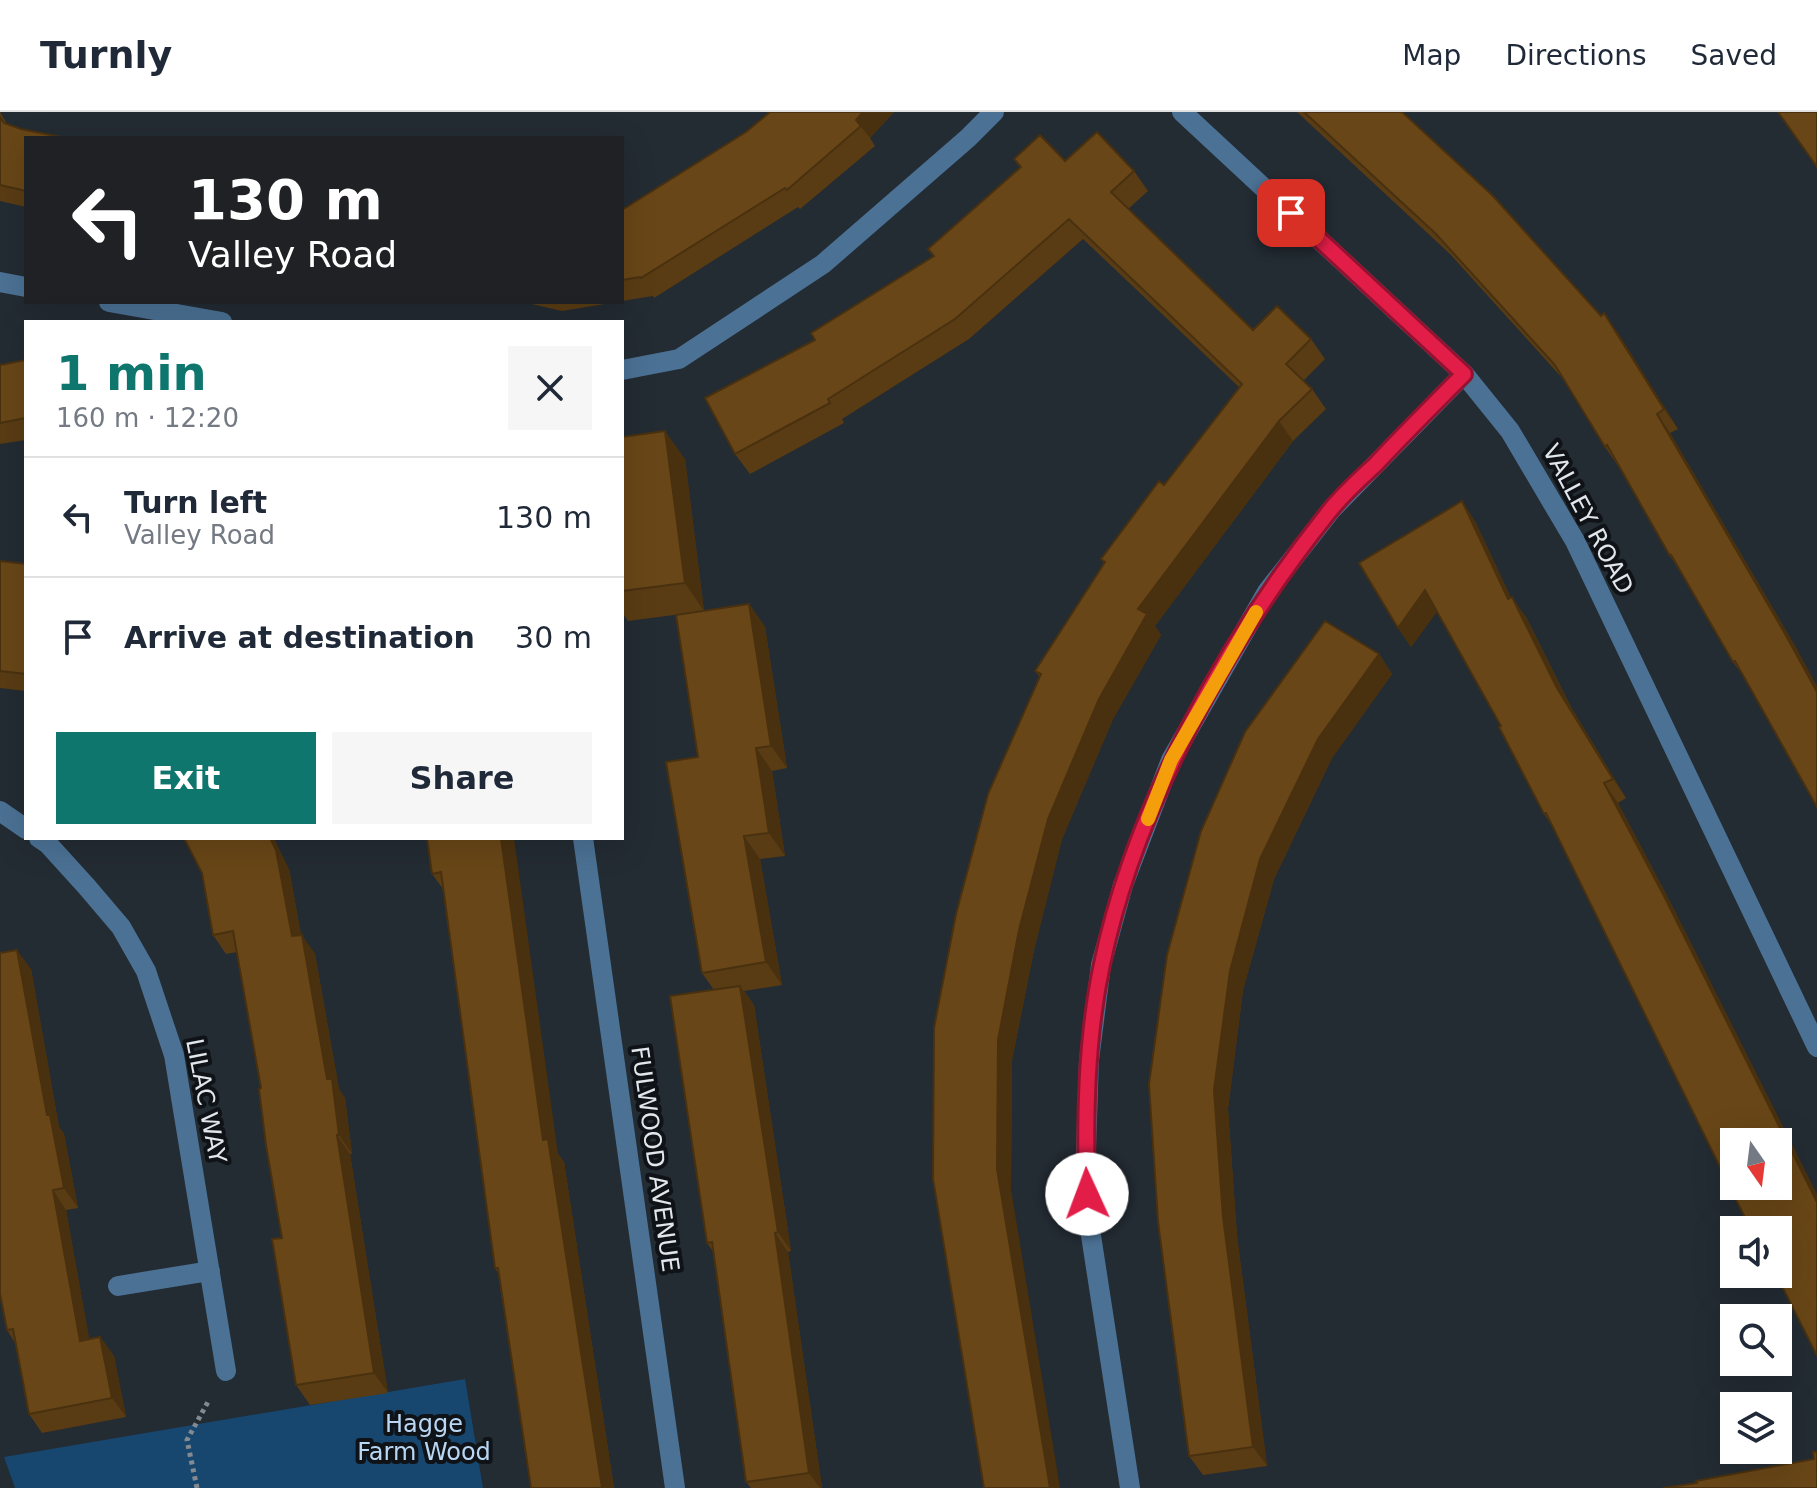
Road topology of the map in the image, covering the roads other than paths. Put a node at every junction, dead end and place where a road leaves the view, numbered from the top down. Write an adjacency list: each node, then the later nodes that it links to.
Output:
1 (994, 112): 7 (street)
2 (1182, 112): 8 (street, VALLEY ROAD)
3 (0, 282): 4 (street)
4 (24, 287)
5 (120, 304): 6 (street)
6 (211, 320)
7 (624, 370)
8 (1464, 374): 13 (street, VALLEY ROAD); 18 (street)
9 (0, 811): 10 (street)
10 (24, 828)
11 (41, 840): 14 (street, LILAC WAY)
12 (583, 840): 17 (street, FULWOOD AVENUE)
13 (1817, 1047)
14 (210, 1271): 15 (street); 16 (street, LILAC WAY)
15 (118, 1286)
16 (226, 1371)
17 (675, 1488)
18 (1130, 1488)

